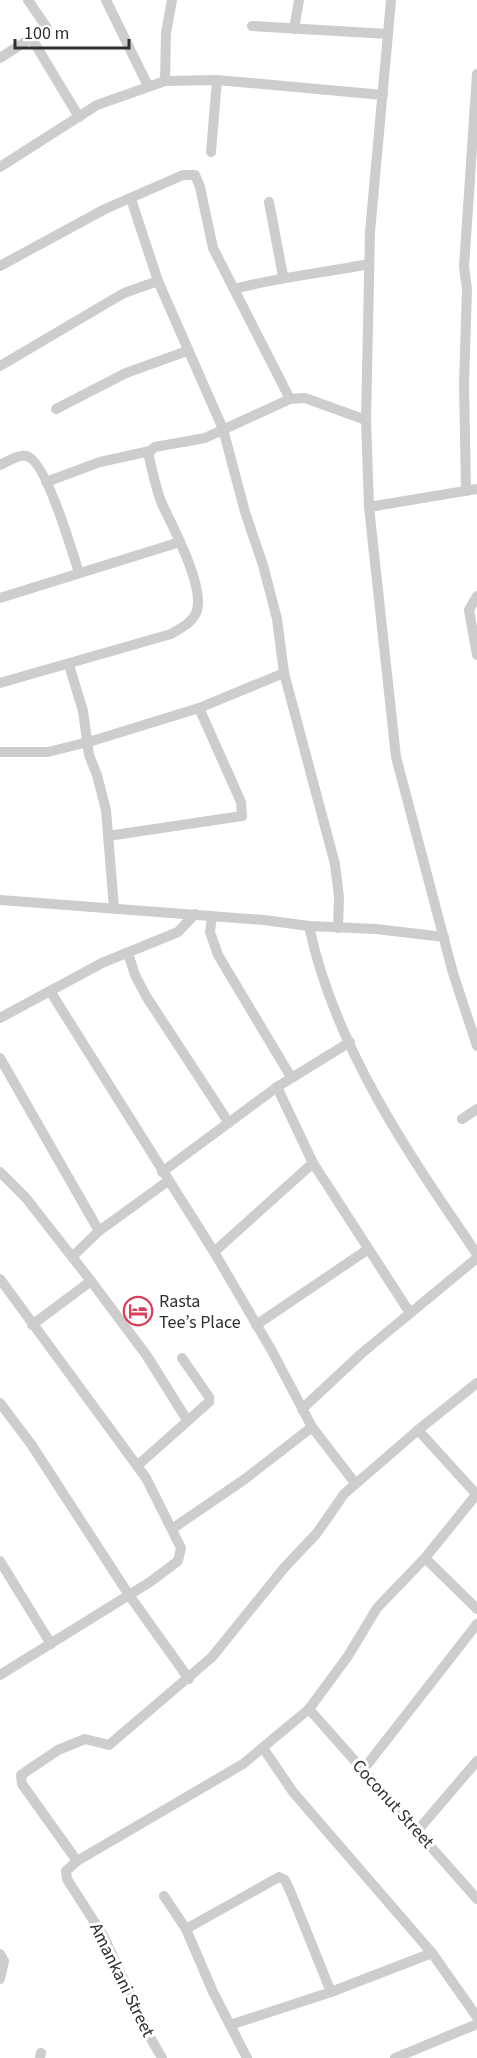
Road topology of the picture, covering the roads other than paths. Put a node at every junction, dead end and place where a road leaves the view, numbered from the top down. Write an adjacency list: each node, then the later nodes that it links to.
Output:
1 (28, 0): 9 (street)
2 (106, 0): 14 (street)
3 (172, 0): 13 (street)
4 (298, 0): 7 (street)
5 (391, 0): 8 (street)
6 (252, 26): 7 (street)
7 (294, 29): 8 (street)
8 (388, 34): 15 (street)
9 (32, 39): 10 (street); 16 (street)
10 (0, 58)
11 (477, 74): 26 (street)
12 (217, 80): 13 (street); 15 (street); 17 (street)
13 (165, 81): 14 (street)
14 (148, 86): 16 (street)
15 (383, 95): 21 (street)
16 (79, 117): 18 (street)
17 (211, 152)
18 (0, 168)
19 (131, 199): 22 (street); 24 (street); 25 (street)
20 (269, 202): 23 (street)
21 (369, 264): 23 (street); 33 (street)
22 (0, 266)
23 (283, 276): 25 (street)
24 (158, 281): 27 (street); 28 (street)
25 (234, 289): 31 (street)
26 (472, 290): 30 (street)
27 (187, 351): 32 (street); 34 (street)
28 (0, 366)
29 (477, 383): 30 (street)
30 (464, 384): 38 (street)
31 (290, 399): 33 (street); 34 (street)
32 (56, 409)
33 (366, 420): 39 (street)
34 (223, 429): 35 (street); 46 (street)
35 (150, 451): 37 (street); 40 (street)
36 (0, 465): 37 (street)
37 (46, 482): 41 (street)
38 (472, 490): 39 (street)
39 (369, 507): 58 (street)
40 (180, 542): 41 (street); 45 (street)
41 (79, 573): 43 (street)
42 (477, 596): 44 (street)
43 (0, 598)
44 (477, 655)
45 (69, 665): 47 (street); 49 (street)
46 (284, 672): 48 (street); 57 (street)
47 (0, 683)
48 (198, 708): 49 (street); 51 (street)
49 (86, 741): 50 (street); 51 (street)
50 (0, 752)
51 (108, 836): 53 (street)
52 (0, 900): 53 (street)
53 (114, 908): 54 (street)
54 (195, 914): 55 (street); 59 (street)
55 (212, 916): 56 (street); 66 (street)
56 (309, 926): 57 (street); 63 (street)
57 (338, 928): 58 (street)
58 (444, 937): 62 (street)
59 (128, 953): 60 (street); 70 (street)
60 (50, 991): 61 (street); 73 (street)
61 (0, 1018)
62 (473, 1023): 64 (street)
63 (350, 1042): 66 (street); 78 (street)
64 (477, 1046)
65 (0, 1058): 74 (street)
66 (291, 1077): 67 (street)
67 (277, 1087): 70 (street); 71 (street)
68 (477, 1109): 69 (street)
69 (462, 1119)
70 (229, 1123): 73 (street)
71 (313, 1163): 75 (street); 76 (street)
72 (0, 1172): 77 (street)
73 (165, 1177): 74 (street); 76 (street)
74 (99, 1230): 77 (street)
75 (367, 1250): 81 (street); 83 (street)
76 (214, 1252): 83 (street)
77 (74, 1255): 80 (street)
78 (477, 1256): 81 (street)
79 (0, 1279): 82 (street)
80 (91, 1281): 82 (street); 88 (street)
81 (410, 1313): 87 (street)
82 (32, 1325): 91 (street)
83 (256, 1325): 87 (street)
84 (182, 1358): 88 (street)
85 (477, 1383): 90 (street)
86 (0, 1403): 97 (street)
87 (302, 1409): 89 (street)
88 (187, 1420): 91 (street)
89 (312, 1427): 92 (street); 94 (street)
90 (418, 1430): 92 (street); 93 (street)
91 (137, 1466): 94 (street)
92 (355, 1483): 102 (street)
93 (477, 1495): 95 (street)
94 (172, 1529): 97 (street)
95 (425, 1558): 98 (street); 103 (street)
96 (0, 1561): 100 (street)
97 (129, 1595): 100 (street); 102 (street)
98 (477, 1609)
99 (477, 1624): 106 (street)
100 (51, 1644): 101 (street)
101 (0, 1675)
102 (189, 1679): 108 (street)
103 (309, 1709): 104 (street); 106 (street, Coconut Street)
104 (262, 1748): 108 (street); 112 (street)
105 (477, 1761): 107 (street)
106 (363, 1770): 107 (street, Coconut Street)
107 (418, 1830): 110 (street, Coconut Street)
108 (76, 1861): 119 (street, Amankani Street)
109 (164, 1896): 111 (street)
110 (477, 1899)
111 (186, 1929): 115 (street); 118 (street)
112 (432, 1953): 115 (street); 116 (street)
113 (0, 1954): 114 (street)
114 (0, 1979)
115 (331, 1992): 118 (street)
116 (477, 2017)
117 (477, 2024): 121 (street)
118 (231, 2025): 120 (street)
119 (162, 2058)
120 (247, 2058)
121 (395, 2058)

